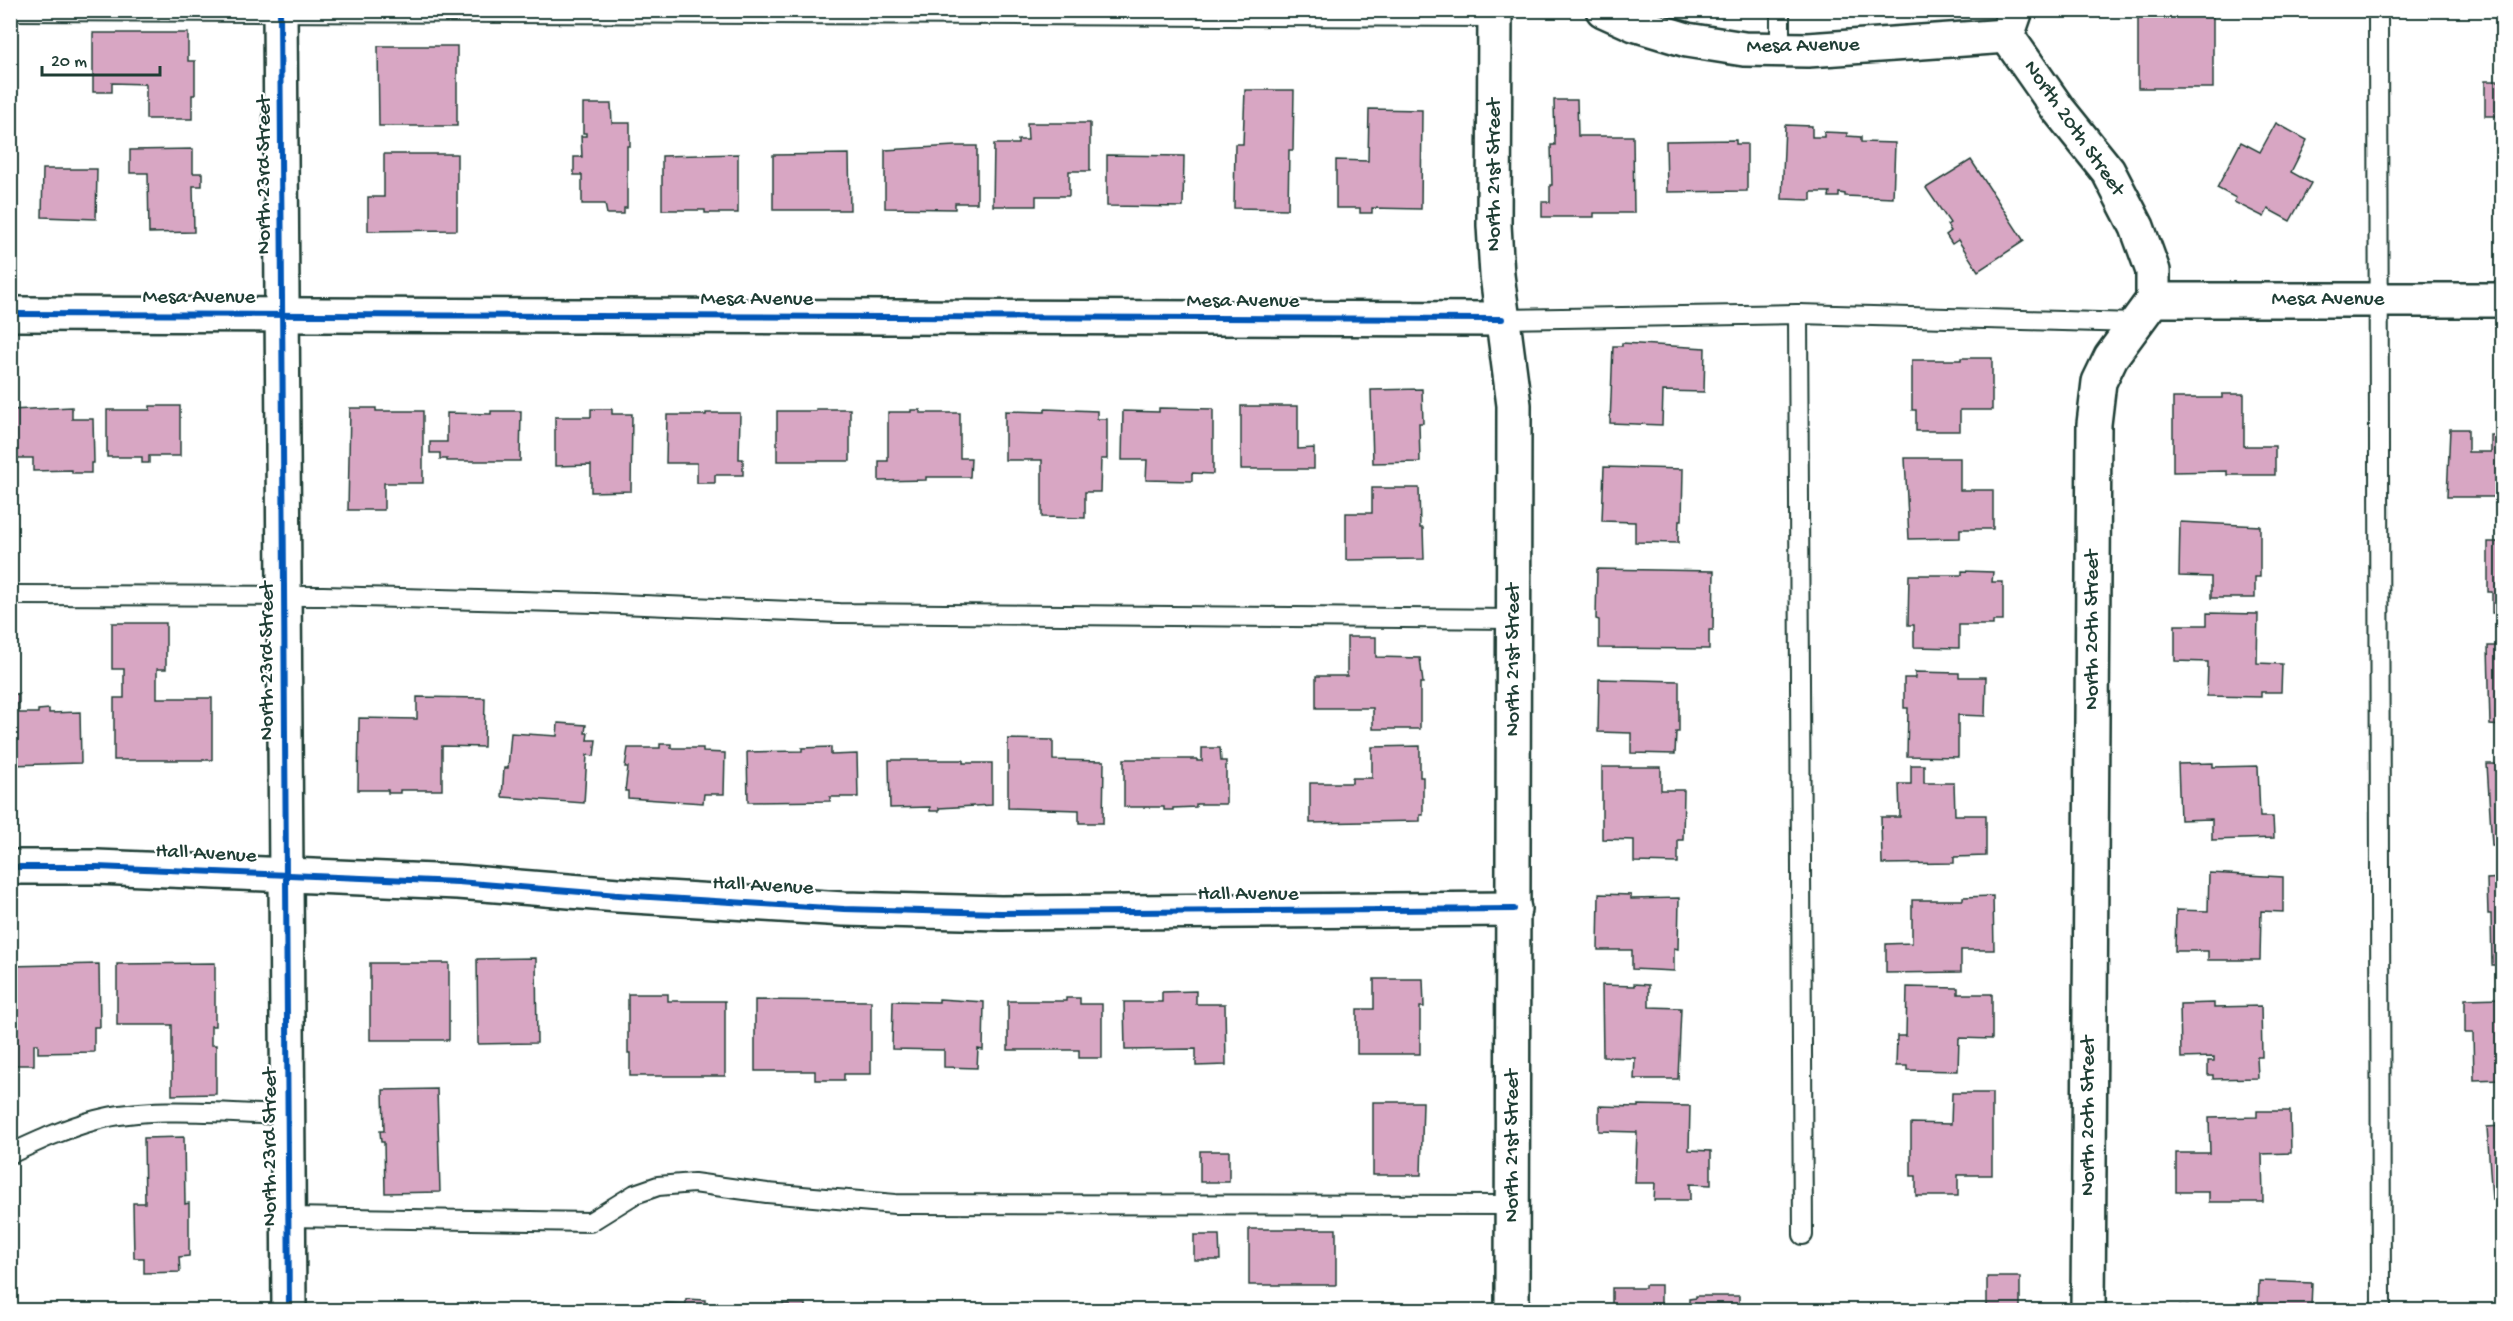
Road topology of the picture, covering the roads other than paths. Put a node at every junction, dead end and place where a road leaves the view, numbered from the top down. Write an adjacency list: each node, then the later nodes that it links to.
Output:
1 (1604, 10): 8 (street, Mesa Avenue)
2 (1780, 10): 8 (lane)
3 (2378, 10): 9 (lane)
4 (280, 11): 5 (lane); 6 (lane); 14 (street, North 23rd Street)
5 (10, 12)
6 (1495, 14): 15 (street, North 21st Street)
7 (2012, 23): 8 (street, Mesa Avenue); 11 (street, North 20th Street)
8 (1780, 50)
9 (2379, 300): 10 (street, Mesa Avenue); 11 (street, Mesa Avenue); 30 (lane)
10 (2502, 300)
11 (2145, 312): 13 (lane); 29 (street, North 20th Street)
12 (10, 314): 14 (street, Mesa Avenue)
13 (1798, 314): 15 (lane); 26 (lane)
14 (282, 315): 15 (street, Mesa Avenue); 17 (street, North 23rd Street)
15 (1502, 319): 18 (street, North 21st Street)
16 (10, 595): 17 (lane)
17 (284, 595): 18 (lane); 20 (street, North 23rd Street)
18 (1514, 619): 21 (street, North 21st Street)
19 (10, 867): 20 (street, Hall Avenue)
20 (286, 875): 21 (street, Hall Avenue); 22 (street, North 23rd Street)
21 (1514, 909): 24 (street, North 21st Street)
22 (288, 1115): 23 (lane); 25 (street, North 23rd Street)
23 (10, 1154)
24 (1513, 1205): 25 (lane); 28 (street, North 21st Street)
25 (288, 1217): 27 (street, North 23rd Street)
26 (1803, 1235)
27 (289, 1311)
28 (1512, 1311)
29 (2088, 1311)
30 (2380, 1311)

